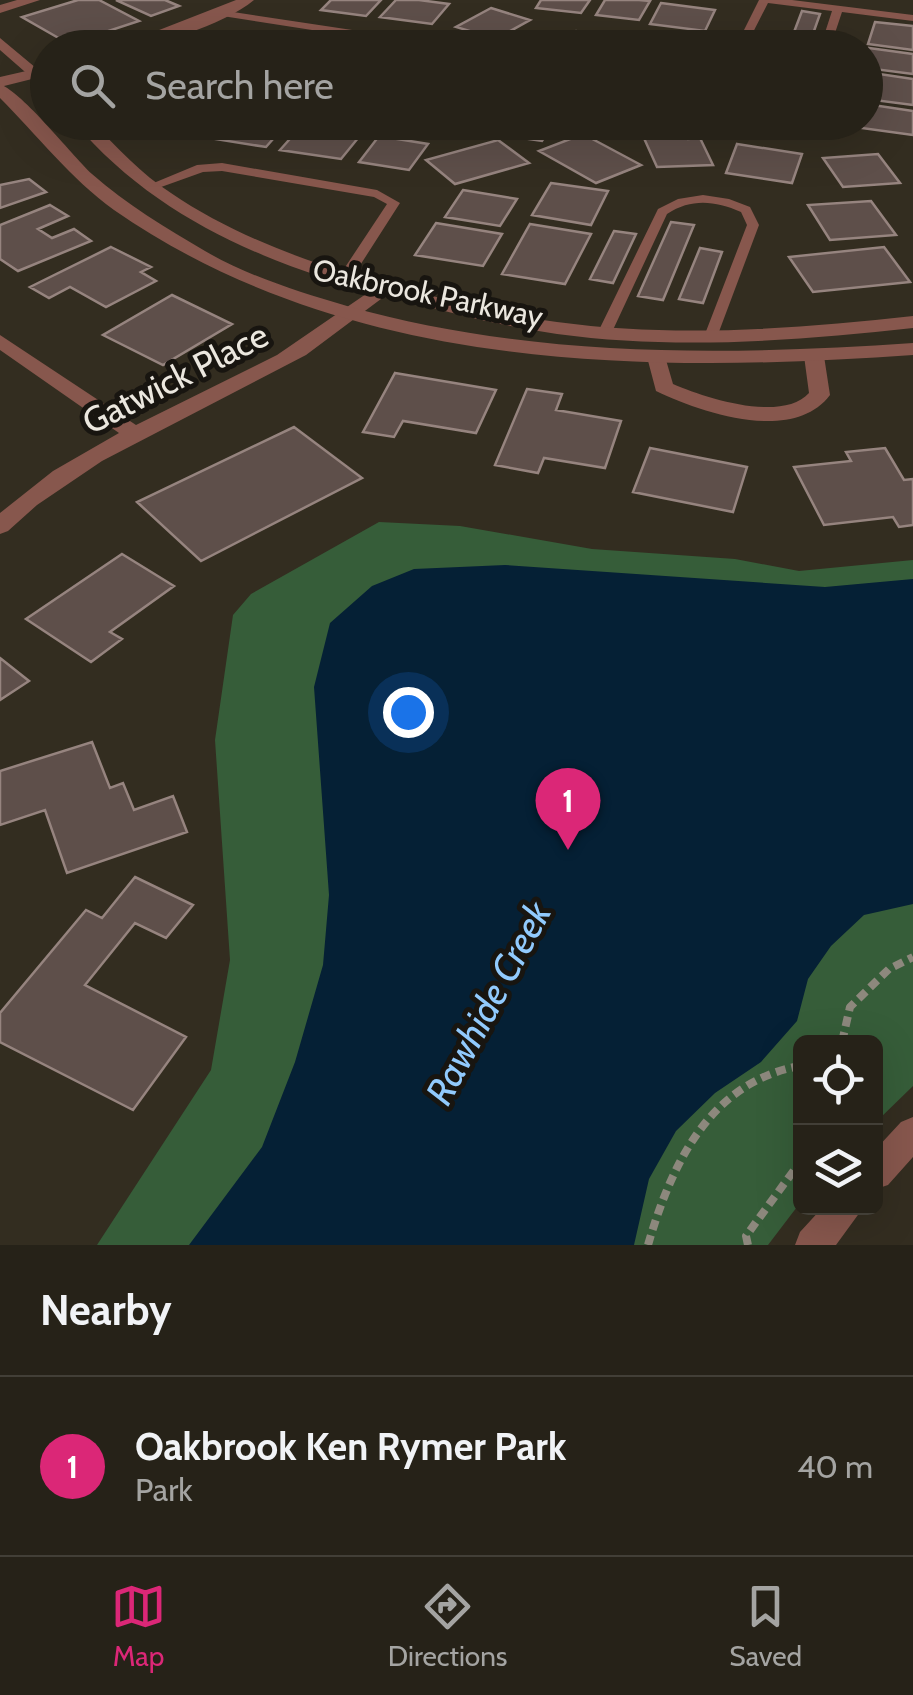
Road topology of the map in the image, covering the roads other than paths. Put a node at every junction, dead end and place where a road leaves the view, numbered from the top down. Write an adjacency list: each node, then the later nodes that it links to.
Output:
1 (34, 0): 4 (street)
2 (247, 0): 6 (street)
3 (766, 0): 5 (lane); 10 (lane)
4 (0, 9)
5 (838, 9): 7 (lane); 11 (lane)
6 (220, 13): 8 (street); 9 (lane)
7 (913, 18)
8 (174, 30)
9 (333, 30)
10 (750, 30)
11 (831, 30)
12 (0, 42): 13 (street)
13 (30, 66)
14 (30, 80): 15 (street)
15 (0, 85): 16 (street, Oakbrook Parkway)
16 (30, 118)
17 (50, 140): 22 (street, Oakbrook Parkway)
18 (101, 140): 19 (street, Oakbrook Parkway)
19 (150, 187): 20 (street, Oakbrook Parkway); 20 (lane)
20 (346, 278): 21 (street, Oakbrook Parkway)
21 (382, 289): 22 (street, Gatwick Place); 24 (street, Oakbrook Parkway)
22 (352, 314): 29 (street, Oakbrook Parkway); 30 (street, Gatwick Place)
23 (913, 322): 25 (street, Oakbrook Parkway)
24 (605, 332): 25 (street, Oakbrook Parkway); 25 (lane)
25 (712, 334)
26 (0, 341): 30 (street)
27 (913, 349): 28 (street, Oakbrook Parkway)
28 (814, 356): 29 (street, Oakbrook Parkway); 29 (street)
29 (657, 357)
30 (136, 435): 31 (street, Gatwick Place)
31 (0, 526)
32 (913, 1133): 33 (street)
33 (883, 1165)
34 (839, 1215): 35 (street)
35 (812, 1245)

